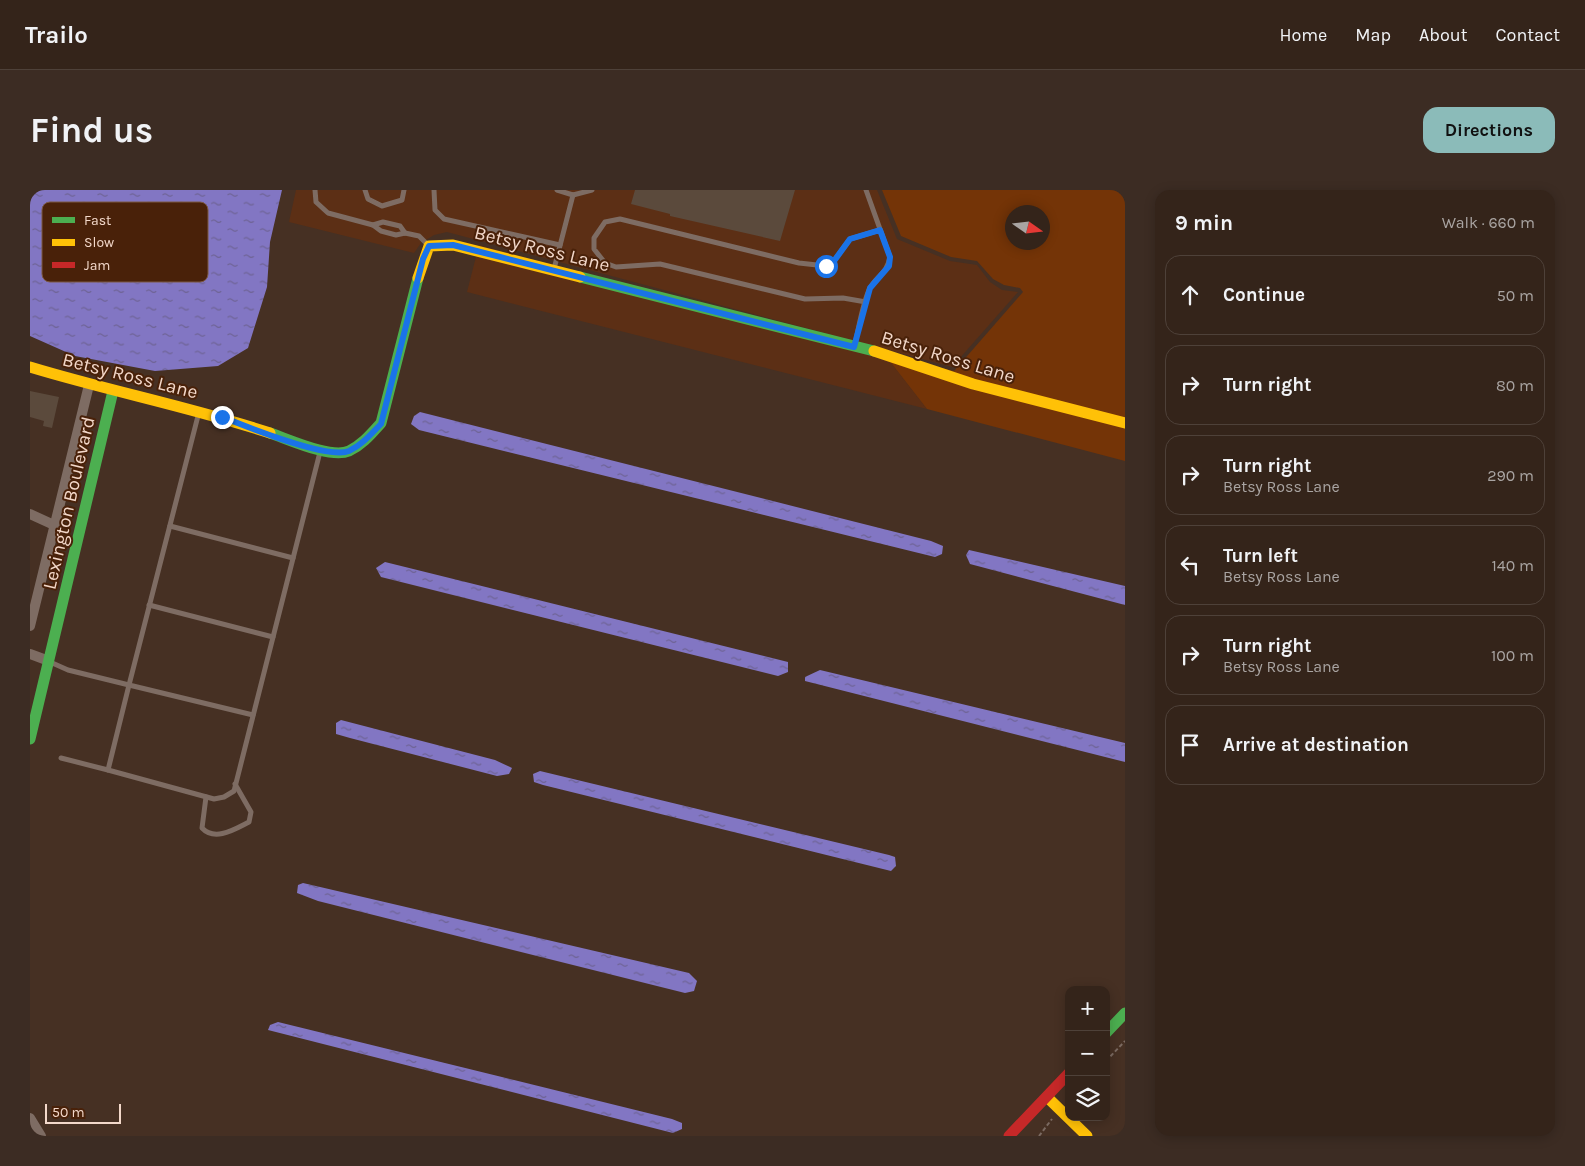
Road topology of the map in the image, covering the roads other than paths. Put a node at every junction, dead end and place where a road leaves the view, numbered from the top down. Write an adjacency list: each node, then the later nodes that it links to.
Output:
1 (315, 190): 9 (lane)
2 (365, 190): 3 (lane)
3 (404, 190)
4 (434, 190): 12 (lane)
5 (557, 190): 8 (lane)
6 (592, 190): 8 (lane)
7 (866, 190): 10 (lane)
8 (573, 195): 12 (lane)
9 (373, 225): 11 (lane); 11 (lane)
10 (880, 230): 15 (lane); 15 (lane)
11 (405, 233): 13 (lane)
12 (560, 245): 14 (lane)
13 (429, 246): 14 (street, Betsy Ross Lane); 22 (street, Betsy Ross Lane)
14 (554, 270): 16 (street, Betsy Ross Lane)
15 (866, 302): 16 (lane)
16 (854, 347): 21 (street, Betsy Ross Lane)
17 (30, 367): 18 (street, Betsy Ross Lane)
18 (89, 385): 19 (street, Betsy Ross Lane); 24 (street, Lexington Boulevard)
19 (113, 391): 20 (street, Betsy Ross Lane); 31 (street, Lexington Boulevard)
20 (199, 412): 22 (street, Betsy Ross Lane); 25 (lane)
21 (1125, 423)
22 (320, 450): 26 (lane)
23 (30, 514): 24 (street)
24 (54, 525): 28 (street, Lexington Boulevard)
25 (170, 526): 26 (lane); 27 (lane)
26 (293, 558): 29 (lane)
27 (149, 605): 29 (lane); 32 (lane)
28 (30, 626)
29 (273, 637): 33 (lane)
30 (30, 654): 31 (street)
31 (49, 662): 32 (lane); 34 (street, Lexington Boulevard)
32 (129, 685): 33 (lane); 36 (lane)
33 (253, 715): 37 (lane)
34 (30, 739)
35 (61, 758): 36 (lane)
36 (108, 770): 38 (lane)
37 (235, 784): 38 (lane); 38 (lane)
38 (206, 797)
39 (1125, 1013): 40 (street)
40 (1108, 1031)
41 (1066, 1076): 42 (street)
42 (1046, 1097): 45 (street); 46 (street)
43 (30, 1118): 44 (street)
44 (41, 1136)
45 (1009, 1136)
46 (1087, 1136)

